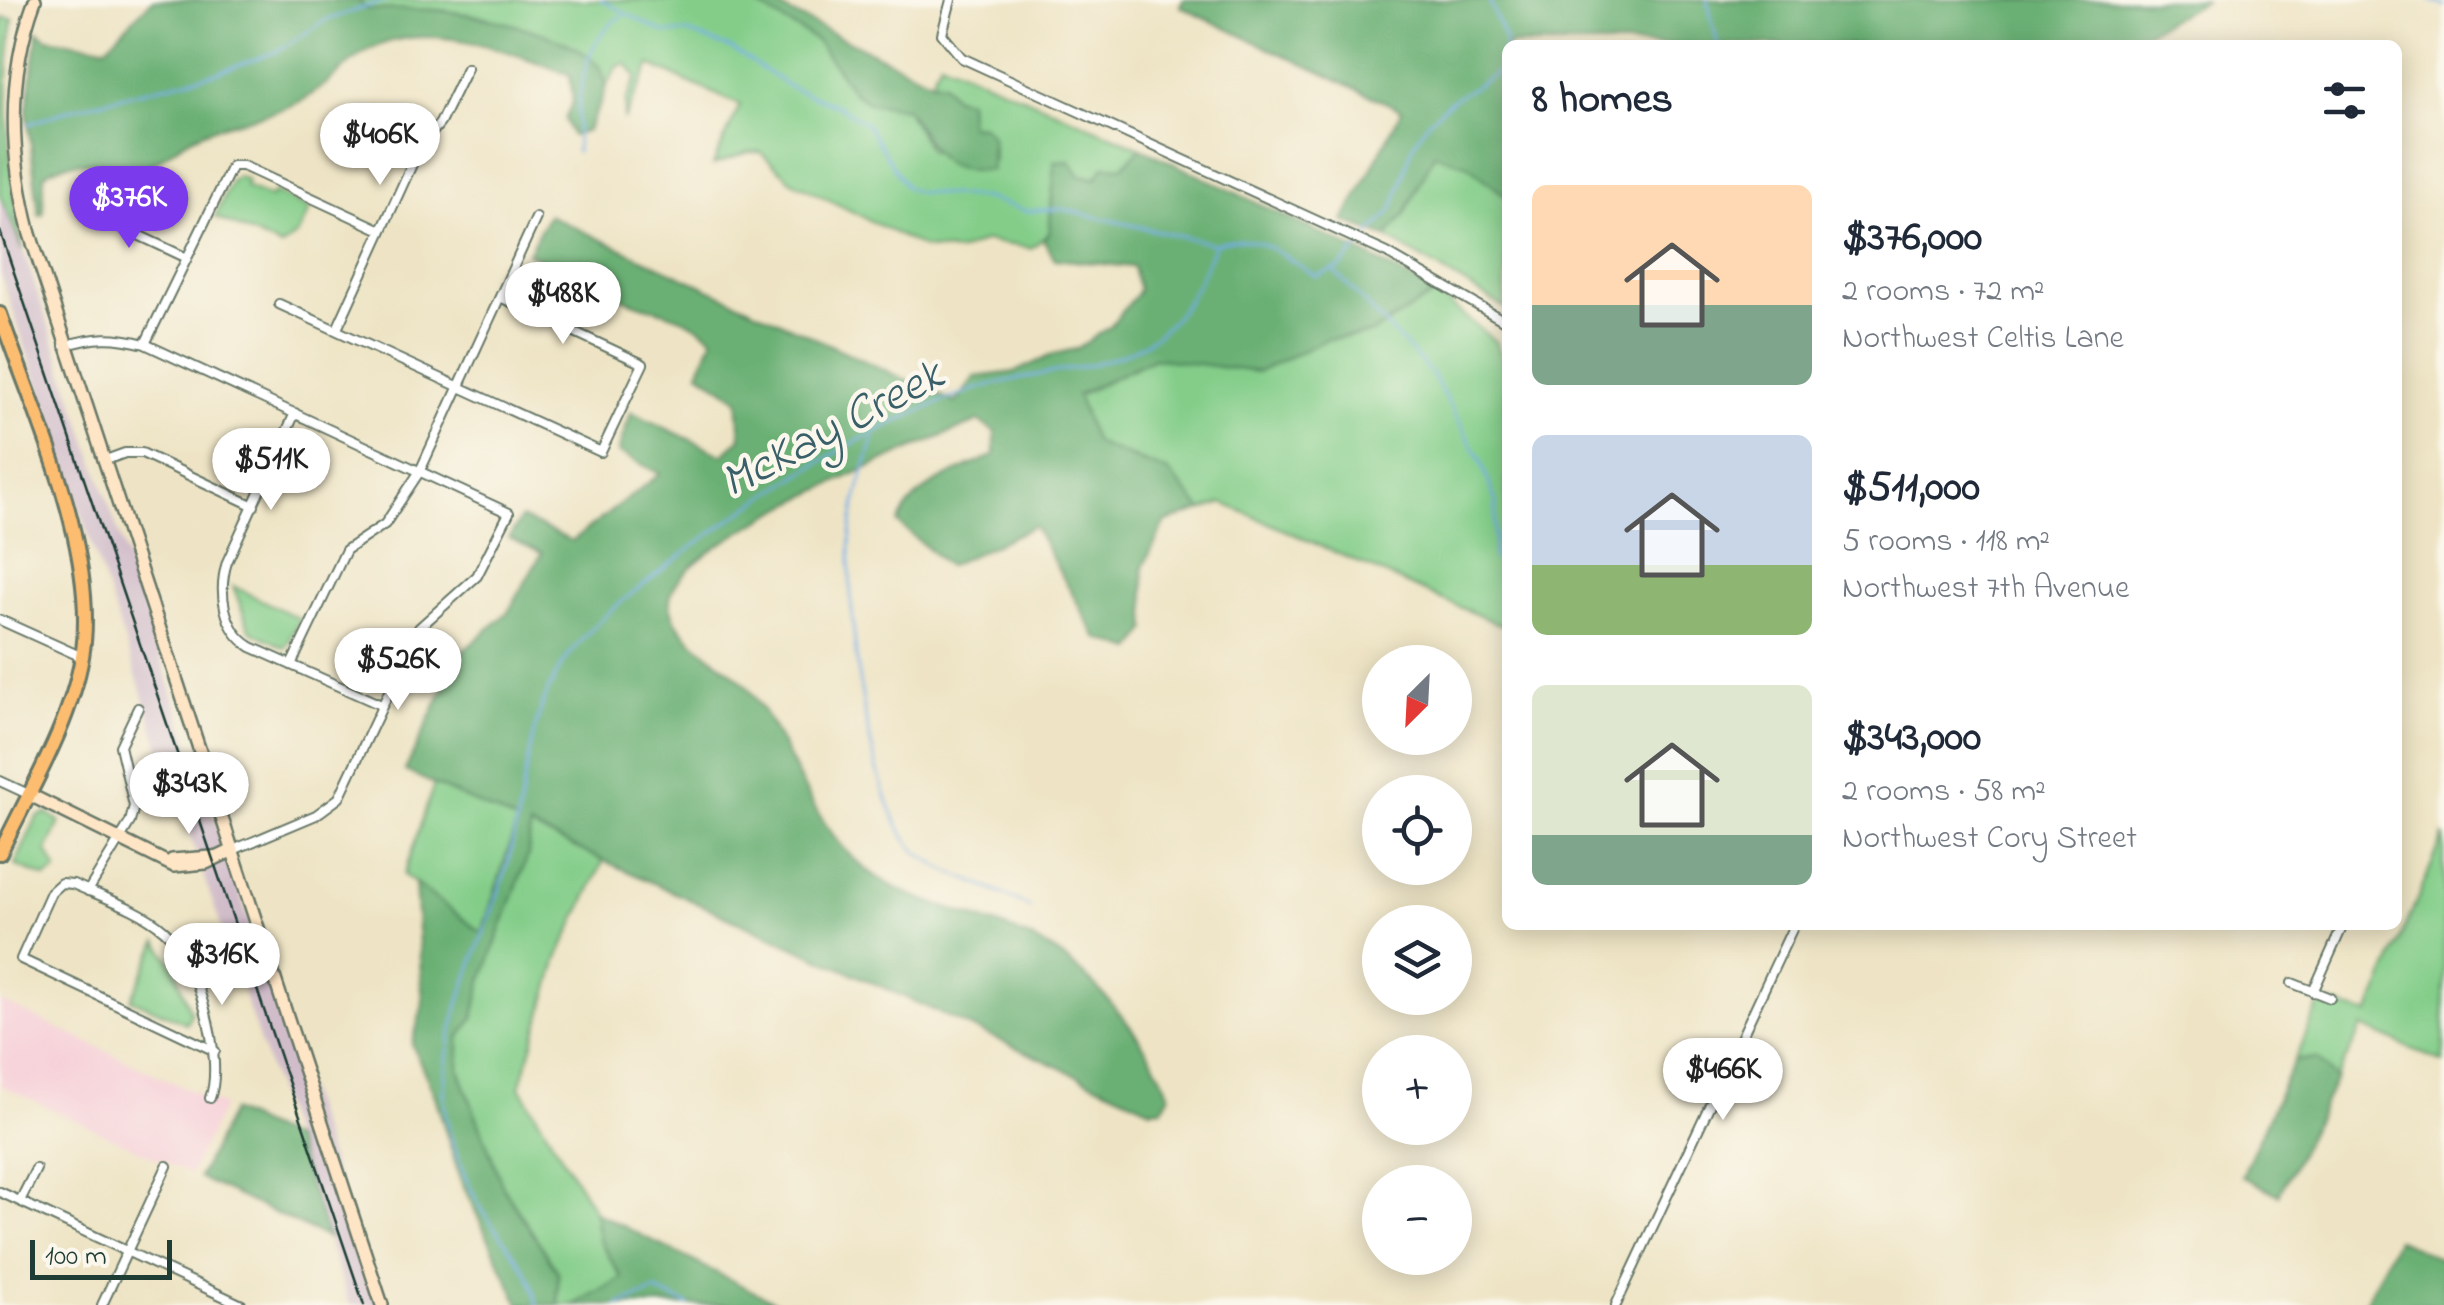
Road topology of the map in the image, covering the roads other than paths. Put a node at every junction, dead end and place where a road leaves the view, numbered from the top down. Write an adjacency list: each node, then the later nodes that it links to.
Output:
1 (35, 0): 14 (street)
2 (951, 0): 11 (street)
3 (466, 68): 6 (street)
4 (89, 212): 7 (street)
5 (536, 218): 8 (street)
6 (382, 230): 7 (street); 12 (street)
7 (185, 256): 13 (street)
8 (500, 296): 15 (street); 15 (street)
9 (280, 304): 12 (street)
10 (0, 314): 21 (main road)
11 (1502, 319)
12 (337, 330): 15 (street)
13 (145, 344): 14 (street); 16 (street)
14 (64, 346): 17 (street)
15 (459, 385): 18 (street)
16 (296, 414): 18 (street); 19 (street)
17 (103, 461): 19 (street); 28 (street)
18 (420, 471): 22 (street); 23 (street)
19 (254, 506): 22 (street)
20 (0, 620): 21 (street)
21 (82, 657): 26 (main road)
22 (291, 665): 23 (street)
23 (381, 705): 28 (street)
24 (138, 708): 27 (street)
25 (0, 782): 26 (street)
26 (28, 794): 27 (street); 29 (main road)
27 (120, 842): 28 (street); 30 (street)
28 (233, 850): 45 (street)
29 (0, 854)
30 (88, 891): 36 (street); 36 (street)
31 (1792, 930): 46 (street)
32 (2340, 930): 34 (street)
33 (2292, 983): 34 (street)
34 (2312, 992): 35 (street)
35 (2330, 998)
36 (215, 1051): 37 (street)
37 (210, 1098)
38 (167, 1166): 42 (street)
39 (36, 1169): 41 (street)
40 (0, 1192): 41 (street)
41 (20, 1201): 42 (street)
42 (127, 1251): 43 (street); 44 (street)
43 (102, 1305)
44 (242, 1305)
45 (382, 1305)
46 (1616, 1305)

